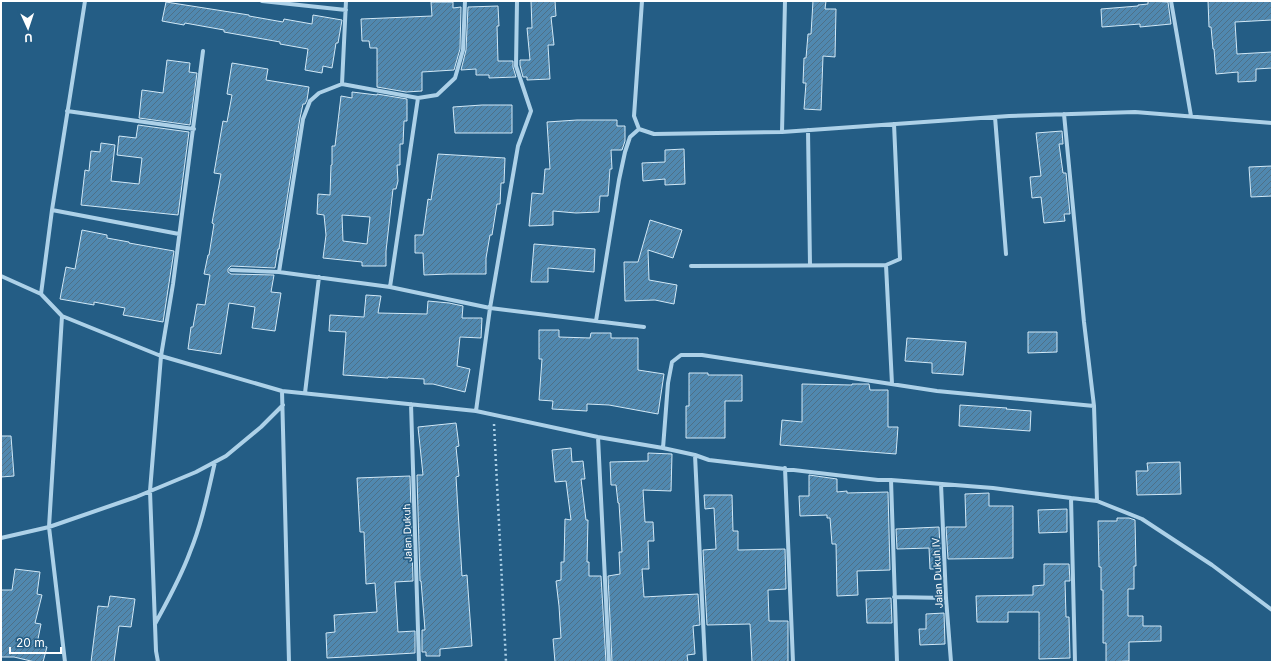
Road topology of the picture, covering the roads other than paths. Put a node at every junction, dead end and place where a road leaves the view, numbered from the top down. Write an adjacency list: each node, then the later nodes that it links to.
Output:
1 (85, 1): 13 (street)
2 (262, 1): 9 (street)
3 (346, 1): 9 (street)
4 (465, 1): 12 (street)
5 (517, 1): 35 (street)
6 (642, 1): 19 (street)
7 (785, 1): 22 (street)
8 (1171, 1): 15 (street)
9 (346, 10): 11 (street)
10 (203, 51): 20 (street)
11 (342, 84): 12 (street); 30 (street)
12 (418, 98): 33 (street)
13 (67, 111): 20 (street); 23 (street)
14 (1064, 114): 15 (street); 16 (street); 45 (street)
15 (1191, 116): 17 (street)
16 (995, 118): 18 (street); 25 (street)
17 (1272, 123)
18 (894, 124): 21 (street); 27 (street)
19 (639, 128): 22 (street); 37 (street)
20 (194, 129): 24 (street)
21 (808, 130): 22 (street); 26 (street)
22 (782, 132)
23 (52, 210): 24 (street); 34 (street)
24 (179, 234): 39 (street)
25 (1006, 254)
26 (810, 265): 27 (street); 28 (street)
27 (886, 265): 40 (street)
28 (691, 266)
29 (231, 270): 30 (street)
30 (279, 272): 32 (street)
31 (1, 276): 34 (street)
32 (319, 278): 33 (street); 42 (street)
33 (390, 287): 35 (street)
34 (41, 294): 36 (street)
35 (490, 308): 37 (street); 46 (street)
36 (62, 316): 39 (street); 57 (street)
37 (596, 321): 38 (street)
38 (644, 326)
39 (161, 356): 41 (street); 54 (street)
40 (892, 384): 45 (street); 48 (street)
41 (282, 391): 42 (street); 43 (street)
42 (305, 393): 44 (street)
43 (283, 404): 50 (street); 65 (street)
44 (411, 404): 46 (street); 66 (street, Jalan Dukuh)
45 (1094, 406): 56 (street)
46 (476, 411): 47 (street)
47 (598, 437): 48 (street); 67 (street)
48 (663, 448): 49 (street)
49 (695, 455): 51 (street); 68 (street)
50 (215, 462): 54 (street); 62 (street)
51 (785, 468): 52 (street); 69 (street)
52 (891, 480): 53 (street); 59 (street)
53 (941, 484): 55 (street); 60 (street, Jalan Dukuh IV)
54 (150, 491): 57 (street); 62 (street)
55 (1071, 498): 56 (street); 72 (street)
56 (1097, 501): 61 (street)
57 (49, 527): 58 (street); 63 (street)
58 (1, 538)
59 (894, 597): 60 (street); 70 (street)
60 (946, 598): 71 (street, Jalan Dukuh IV)
61 (1272, 610)
62 (155, 625): 64 (street)
63 (66, 662)
64 (158, 662)
65 (289, 662)
66 (419, 662)
67 (609, 662)
68 (705, 662)
69 (793, 662)
70 (897, 662)
71 (951, 662)
72 (1075, 662)

